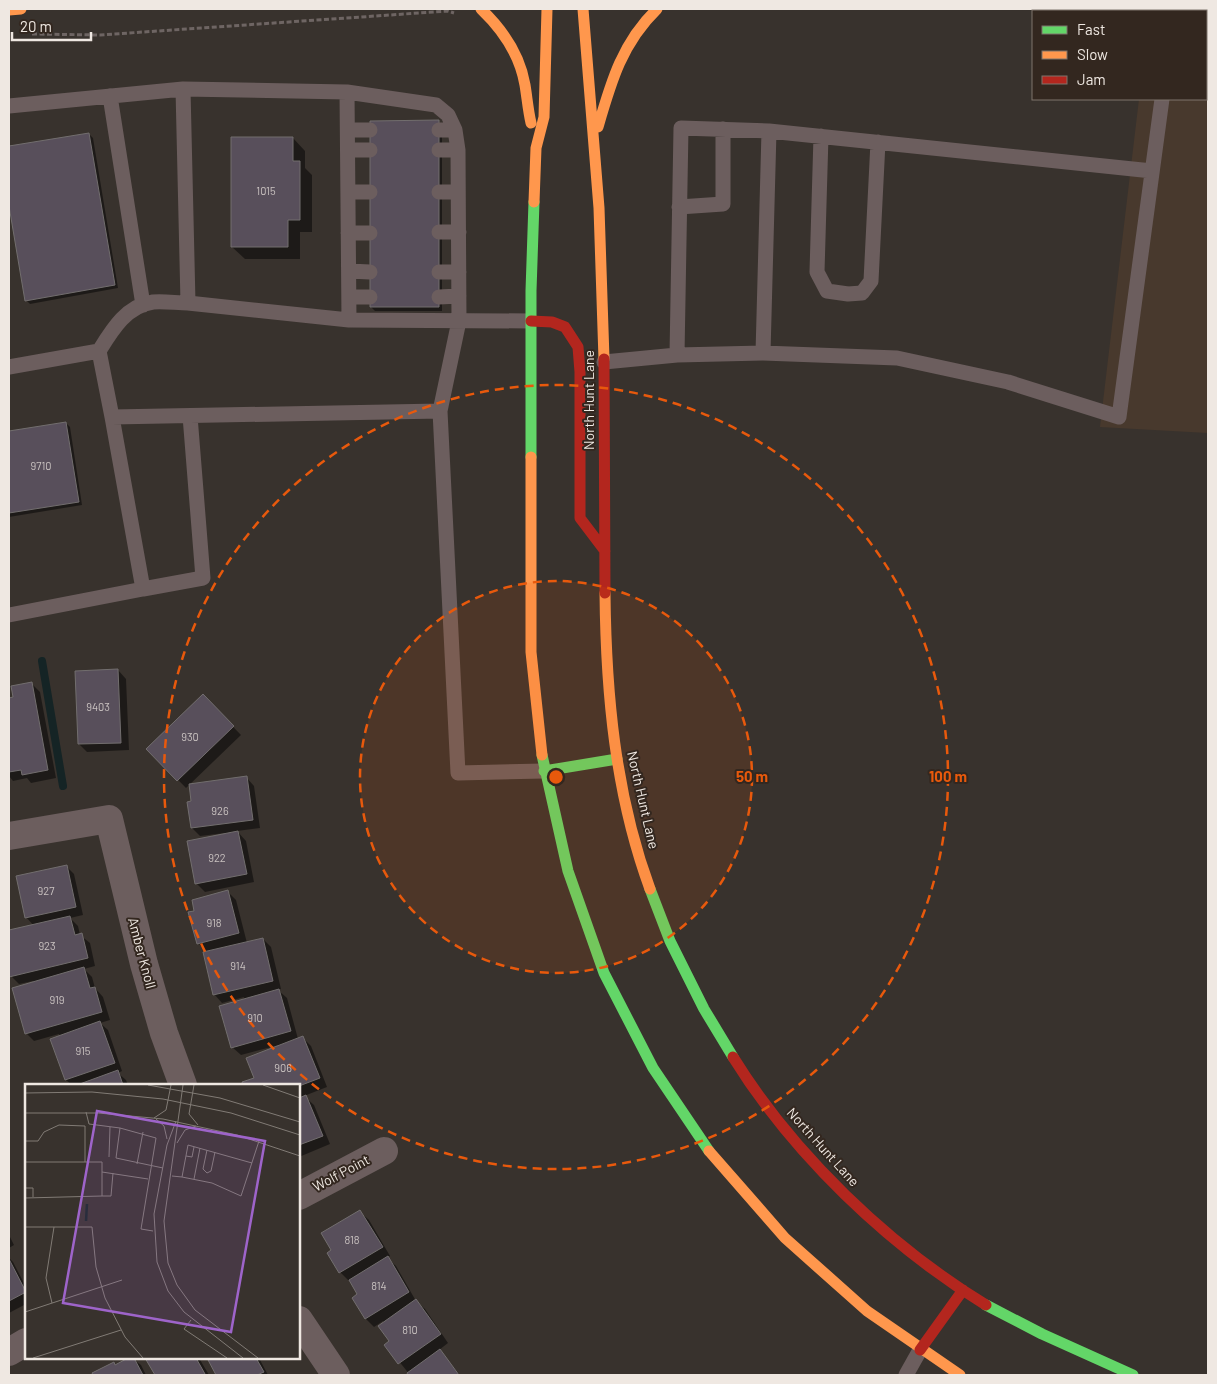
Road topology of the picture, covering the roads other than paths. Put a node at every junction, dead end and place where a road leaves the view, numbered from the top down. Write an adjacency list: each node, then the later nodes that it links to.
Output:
1 (22, 9): 6 (main road)
2 (480, 9): 21 (main road)
3 (547, 9): 21 (main road)
4 (583, 9): 19 (main road, North Hunt Lane)
5 (657, 9): 19 (main road)
6 (9, 10)
7 (183, 89): 8 (lane); 9 (lane); 44 (lane)
8 (347, 92): 13 (lane); 16 (lane)
9 (110, 96): 11 (lane); 45 (lane)
10 (1162, 100): 26 (lane)
11 (9, 106)
12 (723, 129): 17 (lane); 31 (lane); 31 (lane)
13 (348, 130): 14 (lane); 22 (lane)
14 (370, 130)
15 (439, 130): 16 (lane)
16 (455, 130): 25 (lane)
17 (769, 131): 18 (lane); 50 (lane)
18 (821, 136): 20 (lane); 20 (lane)
19 (594, 140): 52 (main road, North Hunt Lane)
20 (878, 142): 26 (lane)
21 (536, 148): 48 (main road)
22 (348, 150): 23 (lane); 27 (lane)
23 (370, 150)
24 (439, 150): 25 (lane)
25 (458, 150): 30 (lane)
26 (1152, 171): 50 (lane)
27 (348, 192): 28 (lane); 34 (lane)
28 (370, 192)
29 (439, 192): 30 (lane)
30 (458, 192): 33 (lane)
31 (679, 207): 51 (lane)
32 (439, 232): 33 (lane)
33 (459, 232): 39 (lane)
34 (348, 233): 35 (lane); 36 (lane)
35 (370, 233)
36 (348, 271): 37 (lane); 41 (lane)
37 (370, 272)
38 (439, 272): 39 (lane)
39 (459, 272): 40 (lane)
40 (460, 296): 43 (lane); 47 (lane)
41 (349, 297): 42 (lane); 46 (lane)
42 (370, 297)
43 (439, 297)
44 (188, 303): 45 (lane); 46 (lane)
45 (143, 305): 49 (lane)
46 (349, 320): 47 (lane)
47 (460, 320): 48 (lane); 54 (lane)
48 (531, 321): 57 (main road); 61 (main road)
49 (99, 351): 53 (lane); 56 (lane)
50 (763, 354): 51 (lane)
51 (677, 355): 52 (lane)
52 (604, 362): 57 (main road, North Hunt Lane)
53 (9, 367)
54 (440, 411): 55 (lane); 61 (lane)
55 (190, 416): 56 (lane); 58 (lane)
56 (112, 417): 58 (lane)
57 (605, 551): 60 (main road, North Hunt Lane)
58 (143, 589): 59 (lane)
59 (9, 615)
60 (617, 759): 61 (main road); 66 (main road, North Hunt Lane)
61 (544, 771): 69 (main road)
62 (9, 836): 63 (street, Amber Knoll)
63 (183, 1084)
64 (384, 1151): 65 (street, Wolf Point)
65 (300, 1195)
66 (963, 1290): 69 (main road); 74 (main road, North Hunt Lane)
67 (300, 1321): 71 (street)
68 (25, 1343): 70 (street)
69 (920, 1350): 72 (lane); 73 (main road)
70 (9, 1352)
71 (336, 1375)
72 (906, 1375)
73 (960, 1375)
74 (1133, 1375)

